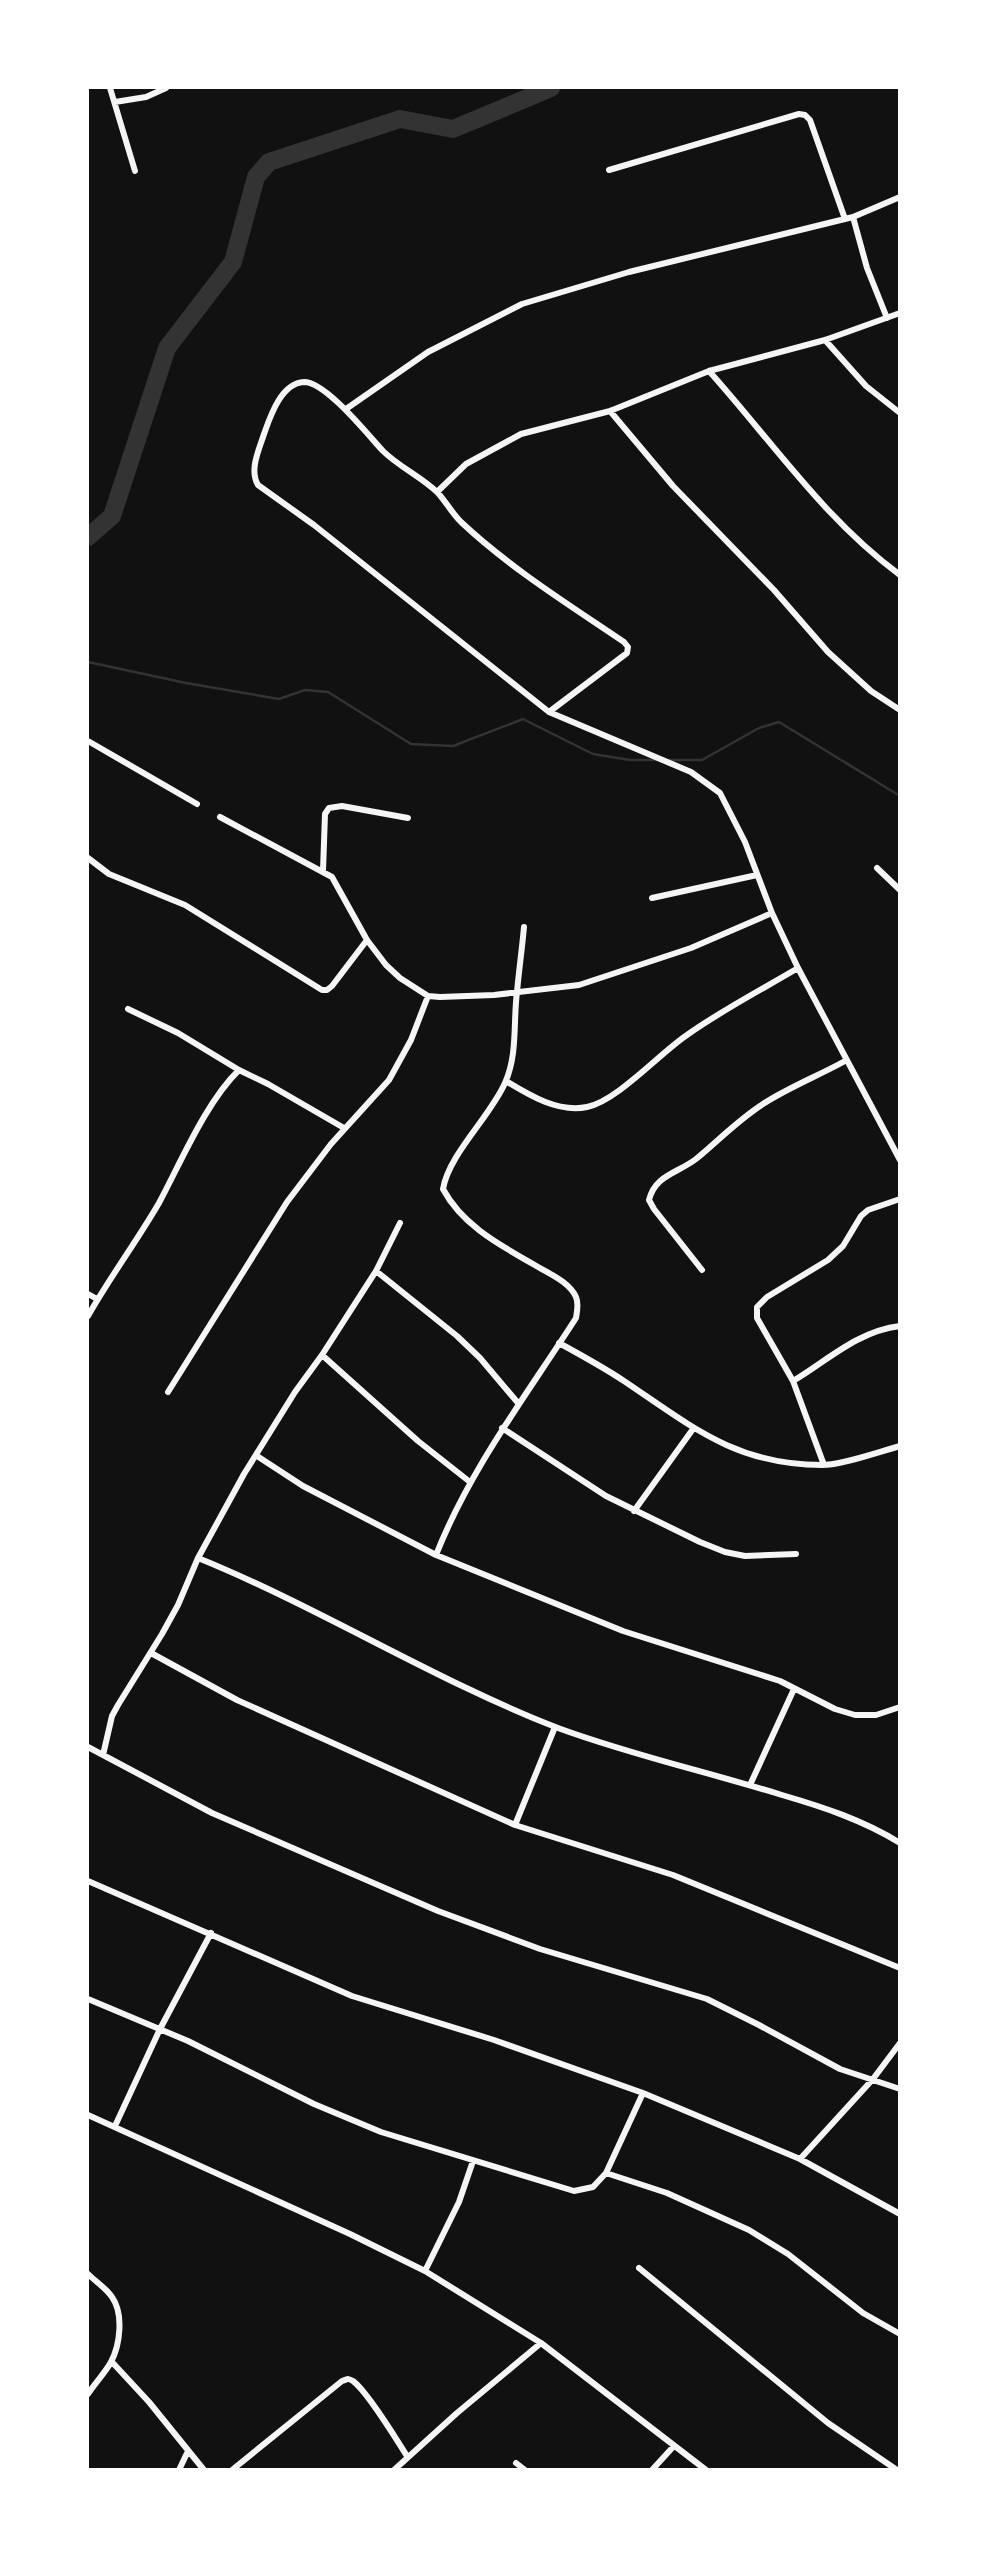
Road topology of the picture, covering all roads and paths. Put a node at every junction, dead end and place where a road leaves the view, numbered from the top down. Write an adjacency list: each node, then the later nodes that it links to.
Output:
1 (110, 88): 3 (street)
2 (166, 88): 3 (street)
3 (116, 102): 5 (street)
4 (609, 170): 8 (street)
5 (135, 171)
6 (900, 197): 7 (street)
7 (853, 217): 8 (street); 10 (street)
8 (845, 219): 13 (street)
9 (900, 313): 10 (street)
10 (887, 318): 11 (street)
11 (825, 340): 12 (street); 15 (street)
12 (709, 371): 14 (street); 17 (street)
13 (346, 409): 16 (street); 19 (street)
14 (610, 411): 16 (street); 18 (street)
15 (900, 412)
16 (437, 492): 19 (street)
17 (900, 575)
18 (900, 710)
19 (549, 712): 27 (street)
20 (88, 741): 21 (street)
21 (197, 804)
22 (220, 817): 26 (street)
23 (408, 818): 26 (street)
24 (88, 858): 32 (street)
25 (877, 868): 28 (street)
26 (323, 871): 32 (street)
27 (757, 875): 29 (street); 30 (street)
28 (900, 890)
29 (652, 898)
30 (772, 913): 33 (street); 34 (street)
31 (524, 927): 34 (street)
32 (367, 940): 35 (street)
33 (798, 968): 37 (street); 39 (street)
34 (516, 993): 35 (street); 39 (street)
35 (428, 996): 40 (street)
36 (128, 1009): 38 (street)
37 (845, 1061): 41 (street); 44 (street)
38 (239, 1070): 40 (street); 47 (street)
39 (506, 1081): 50 (street)
40 (344, 1128): 53 (street)
41 (900, 1160)
42 (900, 1199): 52 (street)
43 (400, 1223): 45 (street)
44 (702, 1270)
45 (376, 1271): 51 (street); 54 (street)
46 (88, 1294): 47 (street)
47 (97, 1300): 48 (street)
48 (88, 1316)
49 (900, 1326): 52 (street)
50 (559, 1343): 54 (street); 56 (street)
51 (322, 1355): 58 (street); 60 (street)
52 (793, 1381): 59 (street)
53 (168, 1392)
54 (518, 1403): 55 (street)
55 (502, 1428): 60 (street); 61 (street)
56 (693, 1429): 59 (street); 61 (street)
57 (900, 1446): 59 (street)
58 (257, 1456): 63 (street); 64 (street)
59 (824, 1465)
60 (470, 1482): 63 (street)
61 (635, 1511): 62 (street)
62 (796, 1554)
63 (436, 1555): 66 (street)
64 (198, 1558): 65 (street); 68 (street)
65 (151, 1653): 70 (street); 72 (street)
66 (794, 1689): 67 (street); 71 (street)
67 (900, 1707)
68 (555, 1727): 71 (street); 72 (street)
69 (88, 1747): 70 (street)
70 (103, 1755): 80 (street)
71 (750, 1785): 73 (street)
72 (515, 1825): 76 (street)
73 (900, 1843)
74 (88, 1881): 75 (street)
75 (211, 1933): 78 (street); 82 (street)
76 (900, 1968)
77 (88, 1999): 78 (street)
78 (160, 2029): 84 (street); 86 (street)
79 (900, 2043): 80 (street)
80 (873, 2079): 81 (street); 85 (street)
81 (900, 2089)
82 (643, 2093): 85 (street); 87 (street)
83 (88, 2115): 84 (street)
84 (115, 2126): 90 (street)
85 (800, 2160): 88 (street)
86 (473, 2161): 87 (street); 90 (street)
87 (606, 2173): 92 (street)
88 (900, 2214)
89 (639, 2267): 107 (street)
90 (425, 2271): 93 (street)
91 (88, 2274): 94 (street)
92 (900, 2334)
93 (541, 2343): 96 (street); 98 (street)
94 (111, 2362): 95 (street); 97 (street)
95 (88, 2394)
96 (673, 2447): 105 (street); 106 (street)
97 (188, 2451): 100 (street); 101 (street)
98 (407, 2456): 102 (street); 103 (street)
99 (516, 2463): 104 (street)
100 (179, 2469)
101 (204, 2469)
102 (232, 2469)
103 (394, 2469)
104 (525, 2469)
105 (652, 2469)
106 (706, 2469)
107 (897, 2469)

